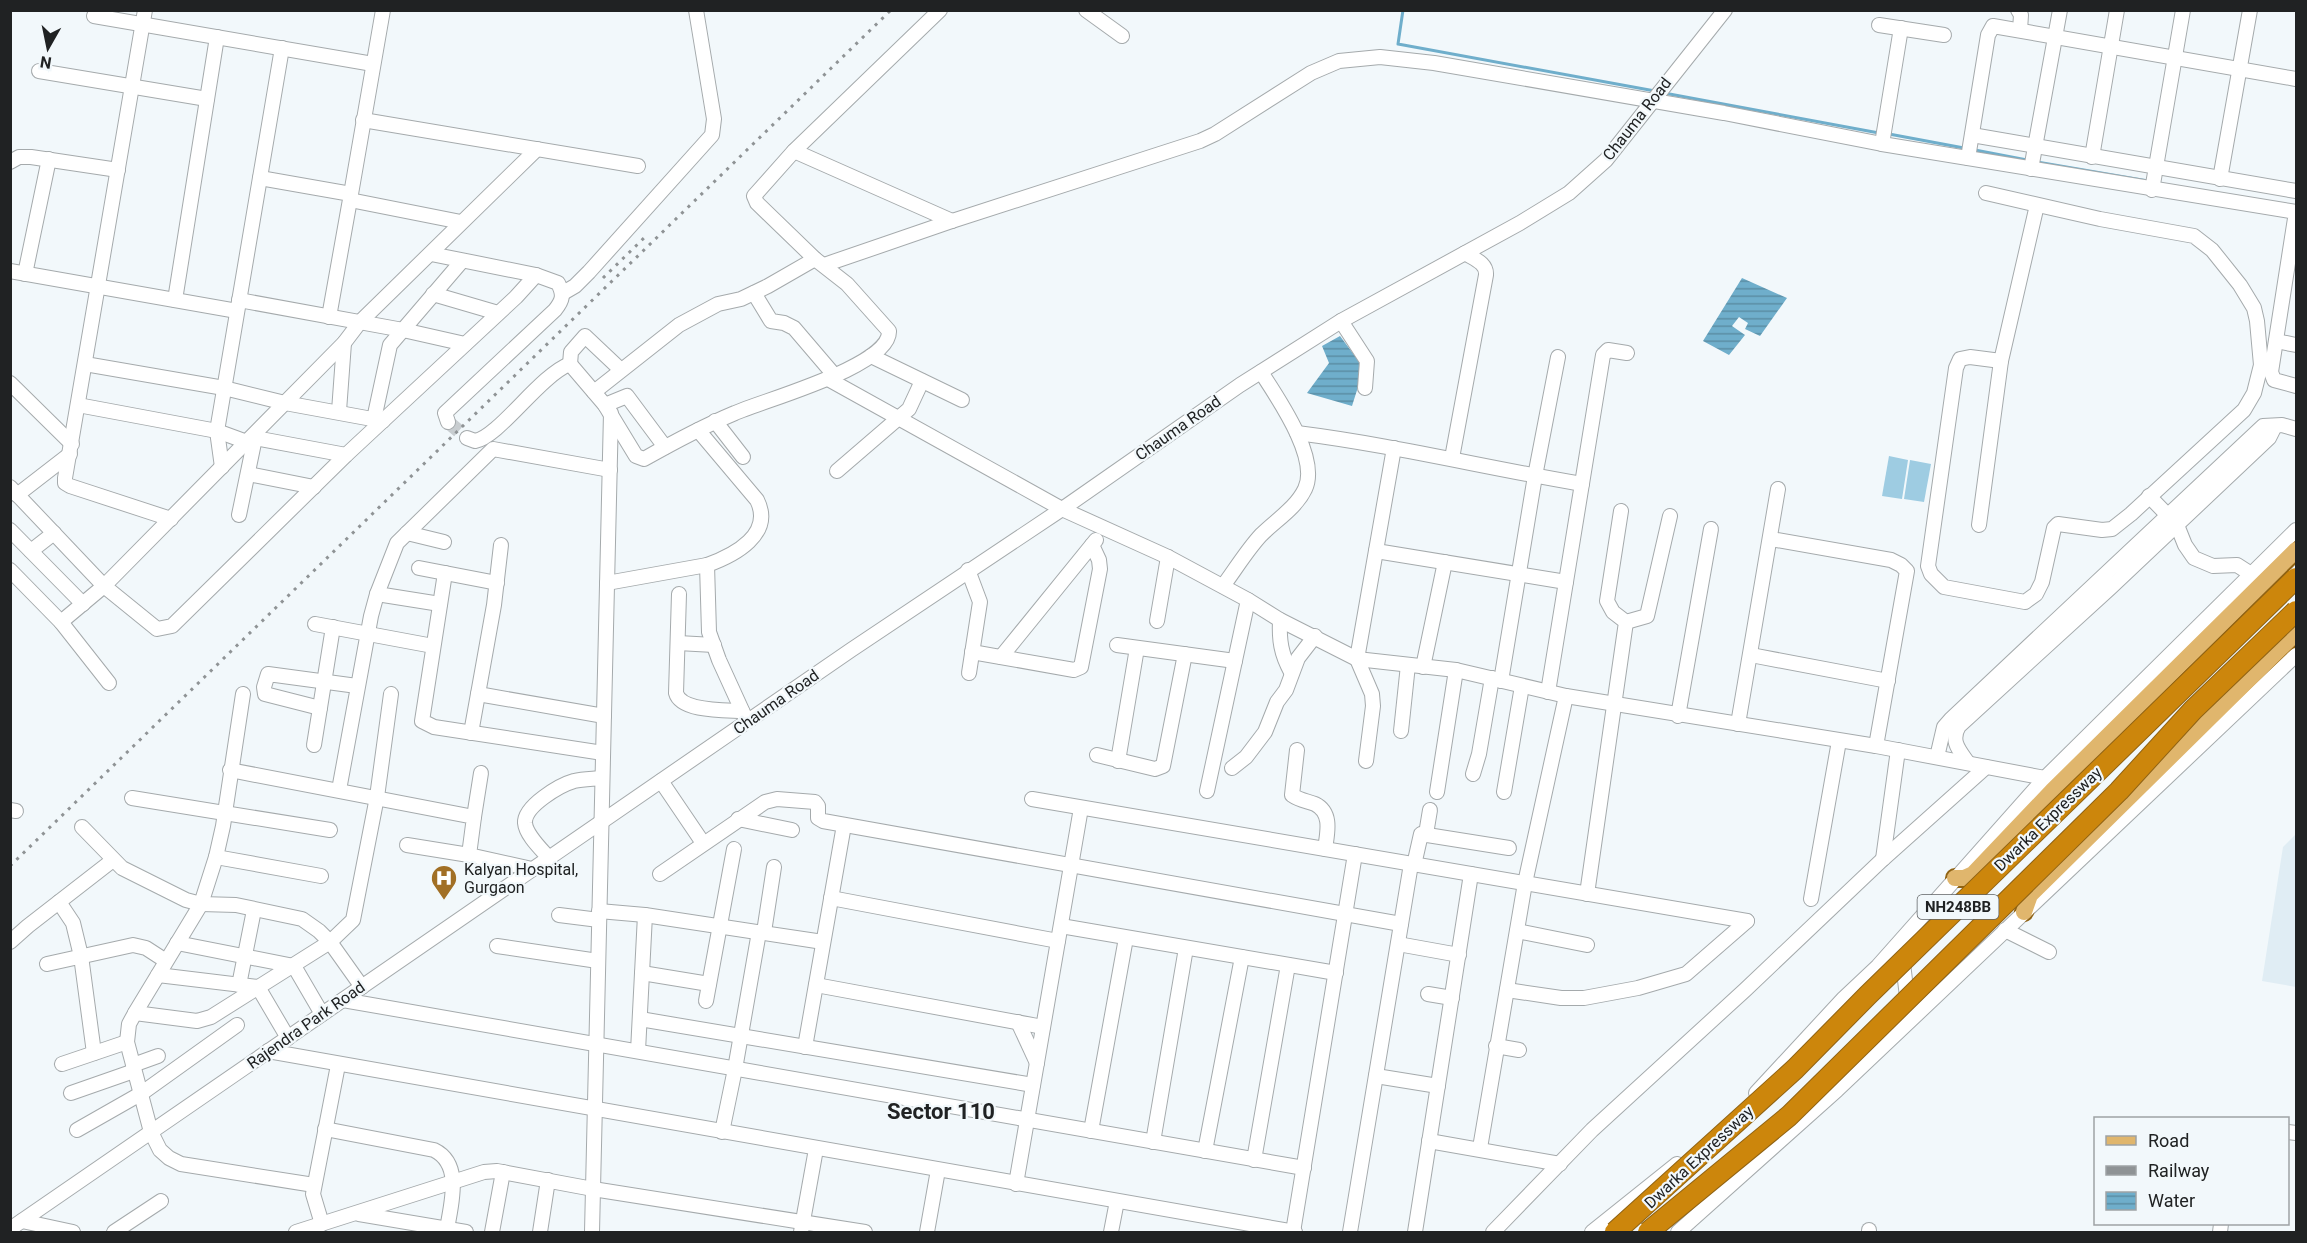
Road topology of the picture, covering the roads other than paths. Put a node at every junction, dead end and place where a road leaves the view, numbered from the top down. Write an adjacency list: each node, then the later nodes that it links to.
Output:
1 (383, 10): 23 (street)
2 (696, 10): 59 (street)
3 (940, 10): 35 (street)
4 (1086, 10): 17 (street)
5 (1725, 10): 28 (street, Chauma Road)
6 (2018, 10): 15 (street)
7 (2060, 10): 18 (street)
8 (2117, 10): 20 (street)
9 (2183, 10): 22 (street)
10 (2250, 10): 24 (street)
11 (94, 16): 12 (street)
12 (144, 17): 19 (street); 27 (street)
13 (1879, 25): 14 (street)
14 (1901, 28): 16 (street); 32 (street)
15 (2020, 30): 18 (street); 31 (street)
16 (1944, 35)
17 (1122, 36)
18 (2055, 36): 20 (street); 33 (street)
19 (217, 37): 21 (street); 29 (street)
20 (2111, 46): 22 (street); 36 (street)
21 (282, 48): 23 (street); 43 (street)
22 (2175, 57): 24 (street); 45 (street)
23 (373, 64): 30 (street)
24 (2240, 69): 26 (street); 44 (street)
25 (39, 71): 27 (street)
26 (2296, 79)
27 (132, 87): 29 (street); 42 (street)
28 (1657, 95): 32 (street); 50 (street); 52 (street, Chauma Road)
29 (207, 99): 62 (street)
30 (363, 120): 34 (street); 48 (street)
31 (1972, 135): 33 (street); 37 (street)
32 (1882, 144): 37 (street)
33 (2035, 146): 36 (street); 41 (street)
34 (537, 149): 40 (street); 51 (street)
35 (794, 151): 50 (street); 55 (street)
36 (2092, 156): 45 (street)
37 (1968, 158): 41 (street)
38 (49, 159): 39 (street); 42 (street); 56 (street)
39 (10, 162)
40 (638, 166)
41 (2031, 169): 45 (street)
42 (118, 170): 58 (street)
43 (260, 178): 48 (street); 63 (street)
44 (2220, 179): 45 (street); 46 (street)
45 (2153, 180): 69 (street)
46 (2296, 191)
47 (1986, 193): 49 (street)
48 (350, 197): 51 (street); 65 (street)
49 (2037, 206): 76 (street); 115 (street)
50 (952, 221): 55 (street)
51 (461, 222): 53 (street)
52 (1465, 253): 66 (street, Chauma Road); 108 (street)
53 (431, 254): 54 (street); 67 (street)
54 (462, 261): 57 (street); 61 (street)
55 (820, 262): 60 (street); 74 (street)
56 (18, 272): 58 (street)
57 (536, 274): 59 (street); 64 (street)
58 (98, 286): 62 (street); 77 (street)
59 (563, 293): 96 (street)
60 (754, 293): 79 (street); 81 (street)
61 (433, 294): 64 (street); 68 (street)
62 (175, 300): 63 (street)
63 (238, 306): 65 (street); 85 (street)
64 (498, 313): 71 (street)
65 (329, 317): 67 (street)
66 (1341, 321): 80 (street, Chauma Road); 86 (street)
67 (360, 322): 68 (street); 70 (street)
68 (403, 330): 71 (street); 93 (street)
69 (2276, 341): 72 (street); 84 (street)
70 (344, 343): 89 (street); 92 (street)
71 (465, 344): 93 (street)
72 (2296, 345)
73 (1627, 352): 114 (street)
74 (871, 356): 81 (street); 82 (street)
75 (1558, 357): 113 (street)
76 (2001, 361): 119 (street); 127 (street)
77 (85, 364): 85 (street); 90 (street)
78 (570, 364): 79 (street); 87 (street); 101 (street)
79 (621, 370): 87 (street)
80 (1261, 372): 100 (street); 121 (street, Chauma Road)
81 (831, 377): 94 (street); 95 (street)
82 (922, 381): 88 (street); 94 (street)
83 (10, 383): 105 (street)
84 (2296, 386)
85 (224, 388): 89 (street); 99 (street)
86 (1365, 388)
87 (594, 392): 91 (street)
88 (962, 400)
89 (285, 403): 92 (street); 102 (street)
90 (78, 405): 99 (street); 105 (street)
91 (608, 409): 103 (street); 103 (street); 110 (street)
92 (339, 411): 93 (street)
93 (379, 420): 106 (street)
94 (898, 420): 111 (street); 121 (street)
95 (715, 421): 98 (street); 107 (street)
96 (448, 422)
97 (2296, 429): 120 (street)
98 (698, 430): 103 (street); 143 (street)
99 (217, 431): 102 (street); 109 (street)
100 (1297, 433): 104 (street); 155 (street)
101 (467, 438)
102 (251, 440): 106 (street); 109 (street); 112 (street)
103 (665, 447)
104 (1394, 448): 108 (street); 140 (street)
105 (71, 449): 118 (street); 125 (street)
106 (346, 455): 116 (street)
107 (743, 457)
108 (1452, 458): 113 (street)
109 (222, 467): 125 (street)
110 (610, 470): 133 (street); 153 (street)
111 (837, 471)
112 (248, 474): 116 (street); 123 (street)
113 (1534, 476): 114 (street); 148 (street)
114 (1582, 484): 151 (street)
115 (2164, 484): 119 (street); 120 (street)
116 (314, 487): 154 (street)
117 (1778, 489): 134 (street)
118 (14, 491): 132 (street)
119 (2149, 496): 126 (street)
120 (2186, 507): 126 (street)
121 (1062, 509): 128 (street); 146 (street, Chauma Road)
122 (1621, 512): 165 (street)
123 (239, 515)
124 (1670, 516): 165 (street)
125 (171, 519): 154 (street)
126 (2172, 520): 149 (street); 207 (street); 209 (street)
127 (1979, 525)
128 (1104, 528): 137 (street); 141 (street)
129 (1711, 529): 203 (street)
130 (10, 530): 139 (street)
131 (2296, 530): 149 (street)
132 (54, 533): 139 (street); 154 (street)
133 (407, 533): 135 (street); 156 (street)
134 (1771, 538): 178 (street); 190 (street)
135 (444, 542)
136 (501, 545): 152 (street)
137 (1092, 545): 180 (street); 180 (street)
138 (2296, 550): 263 (main road)
139 (31, 551): 159 (street)
140 (1376, 551): 142 (street); 181 (street)
141 (1168, 557): 155 (street); 163 (street)
142 (1444, 562): 148 (street); 184 (street)
143 (707, 565): 153 (street); 172 (street)
144 (419, 568): 147 (street)
145 (10, 570): 164 (street)
146 (968, 570): 176 (street); 202 (street, Chauma Road)
147 (446, 573): 152 (street); 160 (street)
148 (1519, 574): 151 (street); 188 (street)
149 (2251, 574): 226 (street)
150 (2296, 578): 388 (highway, Dwarka Expressway / NH248BB, bridge)
151 (1566, 582): 194 (street)
152 (497, 583): 197 (street)
153 (607, 583): 201 (street)
154 (104, 586): 159 (street)
155 (1223, 586): 158 (street)
156 (377, 594): 160 (street); 168 (street)
157 (679, 594): 171 (street)
158 (1248, 600): 162 (street); 182 (street)
159 (83, 604): 164 (street)
160 (440, 604): 174 (street)
161 (2296, 611): 389 (highway, Dwarka Expressway / NH248BB, bridge)
162 (1280, 620): 170 (street); 186 (street)
163 (1157, 621)
164 (62, 622): 191 (street)
165 (1626, 622): 199 (street)
166 (315, 624): 167 (street)
167 (333, 627): 168 (street); 189 (street)
168 (368, 633): 174 (street); 192 (street)
169 (2296, 633): 271 (main road)
170 (1315, 636): 181 (street); 186 (street)
171 (678, 643): 172 (street); 202 (street)
172 (714, 645): 202 (street)
173 (1118, 645): 175 (street)
174 (433, 646): 206 (street)
175 (1137, 648): 177 (street); 217 (street)
176 (972, 652): 180 (street); 187 (street)
177 (1185, 654): 182 (street); 217 (street)
178 (1751, 655): 190 (street); 204 (street)
179 (2296, 655): 271 (street)
180 (1001, 657)
181 (1357, 659): 183 (street); 218 (street)
182 (1235, 662): 229 (street)
183 (1408, 665): 184 (street); 205 (street)
184 (1423, 667): 185 (street)
185 (1456, 670): 188 (street); 230 (street)
186 (1291, 672): 221 (street)
187 (969, 673)
188 (1496, 679): 193 (street); 224 (street)
189 (325, 681): 192 (street); 200 (street); 200 (street)
190 (1888, 681): 211 (street)
191 (109, 683)
192 (357, 686): 228 (street)
193 (1522, 686): 194 (street); 231 (street)
194 (1548, 692): 198 (street)
195 (243, 694): 222 (street)
196 (391, 694): 232 (street)
197 (478, 694): 201 (street); 206 (street)
198 (1566, 696): 199 (street); 264 (street)
199 (1615, 704): 203 (street); 265 (street)
200 (320, 708): 210 (street)
201 (604, 716): 214 (street)
202 (745, 716): 227 (street, Chauma Road)
203 (1678, 716): 204 (street)
204 (1738, 724): 208 (street)
205 (1401, 731)
206 (471, 733): 214 (street)
207 (1940, 738): 209 (street); 216 (street)
208 (1839, 741): 211 (street); 267 (street)
209 (1955, 742): 219 (street)
210 (314, 745)
211 (1876, 746): 213 (street)
212 (1297, 750): 249 (street)
213 (1898, 750): 216 (street); 254 (street)
214 (603, 753): 225 (street)
215 (1097, 755): 217 (street)
216 (1937, 757): 219 (street)
217 (1118, 761)
218 (1366, 761)
219 (1968, 763): 220 (street)
220 (1986, 767): 226 (street); 254 (street)
221 (1232, 768)
222 (230, 770): 228 (street); 237 (street)
223 (482, 773): 238 (street)
224 (1473, 774)
225 (603, 778): 240 (street); 253 (street)
226 (2046, 778): 263 (street)
227 (661, 781): 240 (street, Chauma Road); 246 (street)
228 (339, 790): 232 (street)
229 (1207, 791)
230 (1437, 792)
231 (1504, 792)
232 (377, 797): 238 (street); 286 (street)
233 (132, 798): 237 (street)
234 (1032, 799): 235 (street)
235 (1081, 808): 249 (street); 257 (street)
236 (1430, 810): 245 (street)
237 (224, 812): 243 (street); 252 (street)
238 (474, 817): 251 (street)
239 (735, 821): 241 (street); 244 (street); 246 (street); 277 (street)
240 (602, 822): 253 (street, Rajendra Park Road); 274 (street)
241 (844, 825): 257 (street); 266 (street)
242 (82, 827): 255 (street)
243 (330, 830)
244 (792, 830)
245 (1426, 834): 248 (street); 256 (street)
246 (703, 843): 260 (street)
247 (407, 844): 251 (street)
248 (1509, 848)
249 (1325, 849): 250 (street)
250 (1355, 854): 256 (street); 272 (street)
251 (469, 855): 259 (street)
252 (216, 858): 262 (street); 269 (street)
253 (549, 858): 259 (street, Rajendra Park Road)
254 (1882, 859): 357 (street)
255 (113, 860): 268 (street); 269 (street)
256 (1413, 864): 261 (street); 276 (street)
257 (1071, 865): 272 (street); 278 (street)
258 (774, 867): 281 (street)
259 (532, 869): 310 (street, Rajendra Park Road)
260 (660, 874)
261 (1472, 874): 264 (street); 294 (street)
262 (321, 876)
263 (1955, 878): 283 (street)
264 (1525, 883): 265 (street); 280 (street)
265 (1587, 894): 311 (street)
266 (831, 898): 284 (street); 287 (street)
267 (1811, 899)
268 (59, 903): 285 (street); 295 (street)
269 (201, 904): 270 (street); 288 (street)
270 (254, 910): 286 (street); 296 (street)
271 (2024, 912): 279 (street)
272 (1346, 914): 276 (street); 304 (street)
273 (559, 915): 274 (street)
274 (599, 915): 275 (street); 299 (street)
275 (645, 915): 277 (street); 303 (street)
276 (1401, 924): 289 (street)
277 (719, 926): 281 (street); 306 (street)
278 (1061, 926): 282 (street); 284 (street)
279 (2006, 930): 293 (street); 320 (street)
280 (1517, 931): 290 (street); 311 (street)
281 (761, 932): 287 (street); 323 (street)
282 (1126, 938): 292 (street); 348 (street)
283 (1900, 939): 320 (street); 387 (street)
284 (1058, 941): 322 (street)
285 (10, 942)
286 (330, 942): 302 (street); 310 (street)
287 (823, 942): 308 (street)
288 (177, 943): 296 (street); 298 (street)
289 (1398, 944): 294 (street); 339 (street)
290 (1587, 945)
291 (497, 946): 299 (street)
292 (1186, 948): 297 (street); 352 (street)
293 (2049, 952)
294 (1459, 955): 313 (street)
295 (81, 956): 298 (street); 300 (street); 332 (street)
296 (245, 957): 302 (street); 307 (street)
297 (1242, 957): 301 (street); 355 (street)
298 (166, 961): 305 (street)
299 (598, 961): 326 (street)
300 (48, 964)
301 (1288, 965): 304 (street); 356 (street)
302 (294, 966): 309 (street); 317 (street)
303 (642, 973): 306 (street); 318 (street)
304 (1336, 974): 358 (street)
305 (158, 975): 307 (street); 316 (street)
306 (709, 984): 315 (street)
307 (239, 985): 309 (street)
308 (816, 985): 319 (street); 328 (street)
309 (258, 987): 316 (street); 324 (street)
310 (362, 987): 314 (street, Rajendra Park Road)
311 (1507, 990): 327 (street)
312 (1428, 994): 313 (street)
313 (1452, 998): 341 (street)
314 (343, 1000): 317 (street, Rajendra Park Road); 326 (street)
315 (706, 1001)
316 (135, 1012): 325 (street)
317 (322, 1014): 324 (street, Rajendra Park Road)
318 (640, 1019): 323 (street); 331 (street)
319 (1018, 1022): 322 (street); 334 (street)
320 (1910, 1022): 390 (street)
321 (237, 1025): 342 (street)
322 (1043, 1027): 334 (street)
323 (741, 1036): 328 (street); 338 (street)
324 (288, 1038): 330 (street, Rajendra Park Road)
325 (127, 1042): 332 (street); 337 (street)
326 (596, 1044): 331 (street); 344 (street)
327 (1496, 1046): 329 (street); 353 (street)
328 (805, 1047): 340 (street)
329 (1519, 1050)
330 (268, 1051): 336 (street); 349 (street, Rajendra Park Road)
331 (638, 1051): 338 (street)
332 (94, 1053): 335 (street)
333 (158, 1056): 337 (street)
334 (1037, 1063): 340 (street)
335 (62, 1064)
336 (338, 1065): 344 (street); 346 (street)
337 (134, 1068): 342 (street); 343 (street)
338 (735, 1069): 345 (street); 350 (street)
339 (1376, 1076): 341 (street); 384 (street)
340 (1033, 1085): 345 (street)
341 (1438, 1086): 351 (street)
342 (142, 1092): 347 (street); 349 (street)
343 (71, 1093)
344 (595, 1111): 350 (street); 365 (street)
345 (1027, 1120): 348 (street); 363 (street)
346 (325, 1129): 362 (street); 364 (street)
347 (77, 1130)
348 (1091, 1131): 352 (street)
349 (151, 1132): 364 (street); 370 (street, Rajendra Park Road)
350 (722, 1132): 354 (street)
351 (1429, 1141): 353 (street); 385 (street)
352 (1153, 1142): 355 (street)
353 (1480, 1148): 357 (street)
354 (816, 1149): 359 (street); 371 (street)
355 (1205, 1151): 356 (street)
356 (1254, 1160): 358 (street)
357 (1560, 1164): 386 (street)
358 (1304, 1168): 374 (street)
359 (938, 1170): 363 (street); 382 (street)
360 (503, 1172): 361 (street); 362 (street); 378 (street)
361 (548, 1180): 365 (street); 379 (street)
362 (454, 1184): 368 (street); 372 (street)
363 (1016, 1184): 367 (street)
364 (314, 1185): 369 (street)
365 (593, 1189): 371 (street); 380 (street)
366 (161, 1201): 375 (street)
367 (1117, 1201): 374 (street); 383 (street)
368 (357, 1213): 369 (street); 372 (street)
369 (322, 1224): 376 (street)
370 (16, 1225): 373 (street)
371 (802, 1228): 381 (street)
372 (447, 1229): 377 (street)
373 (65, 1232)
374 (1294, 1232)
375 (114, 1233)
376 (296, 1233)
377 (466, 1233)
378 (492, 1233)
379 (540, 1233)
380 (592, 1233)
381 (865, 1233)
382 (927, 1233)
383 (1111, 1233)
384 (1350, 1233)
385 (1415, 1233)
386 (1493, 1233)
387 (1592, 1233)
388 (1615, 1233)
389 (1648, 1233)
390 (1678, 1233)

